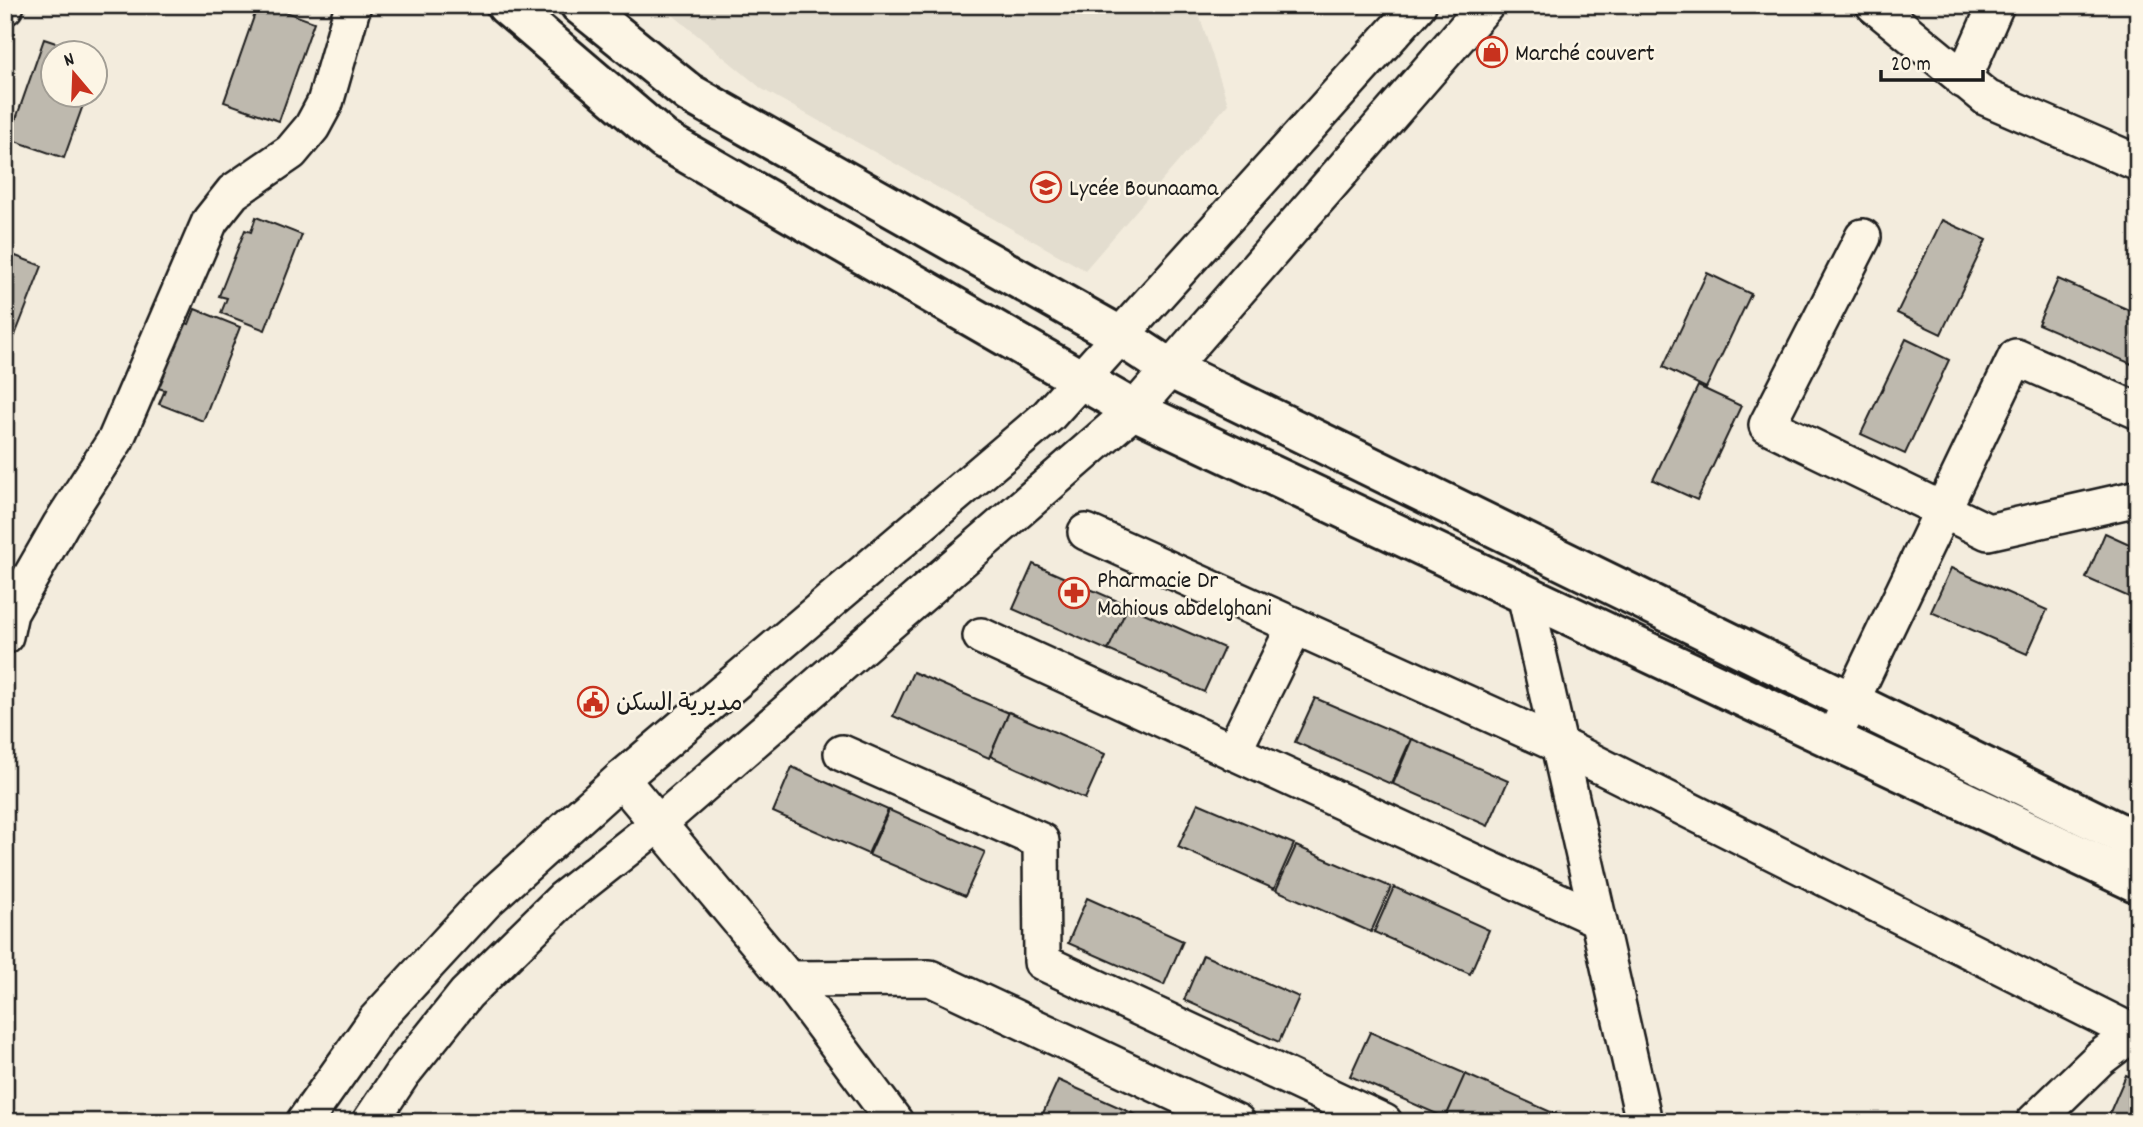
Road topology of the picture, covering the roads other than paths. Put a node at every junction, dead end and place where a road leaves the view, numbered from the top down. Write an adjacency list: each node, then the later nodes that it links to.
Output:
1 (353, 5): 20 (street)
2 (506, 5): 13 (main road)
3 (580, 5): 11 (main road)
4 (1418, 5): 11 (street)
5 (1486, 5): 12 (street)
6 (1874, 5): 8 (street)
7 (1996, 5): 8 (street)
8 (1963, 80): 9 (street)
9 (2138, 163)
10 (1863, 237): 17 (street)
11 (1120, 336): 12 (main road); 13 (street)
12 (1169, 368): 14 (street); 23 (main road)
13 (1081, 381): 14 (main road); 28 (street)
14 (1133, 410): 19 (main road); 29 (street)
15 (2138, 411): 17 (street)
16 (2138, 498): 17 (street)
17 (1942, 512): 23 (street)
18 (1086, 532): 21 (street)
19 (1525, 594): 24 (main road); 25 (street)
20 (7, 620)
21 (1294, 626): 25 (street); 26 (street)
22 (981, 636): 26 (street)
23 (1851, 702): 24 (street); 30 (main road)
24 (1833, 739): 31 (main road)
25 (1559, 745): 32 (street); 34 (street)
26 (1233, 752): 32 (street)
27 (842, 753): 39 (street)
28 (621, 779): 29 (street); 35 (street)
29 (658, 824): 33 (street); 36 (street)
30 (2138, 842)
31 (2138, 883)
32 (1598, 919): 40 (street)
33 (789, 979): 37 (street); 38 (street)
34 (2136, 1033): 41 (street)
35 (304, 1122)
36 (370, 1122)
37 (895, 1122)
38 (1237, 1122)
39 (1384, 1122)
40 (1644, 1122)
41 (2035, 1122)

